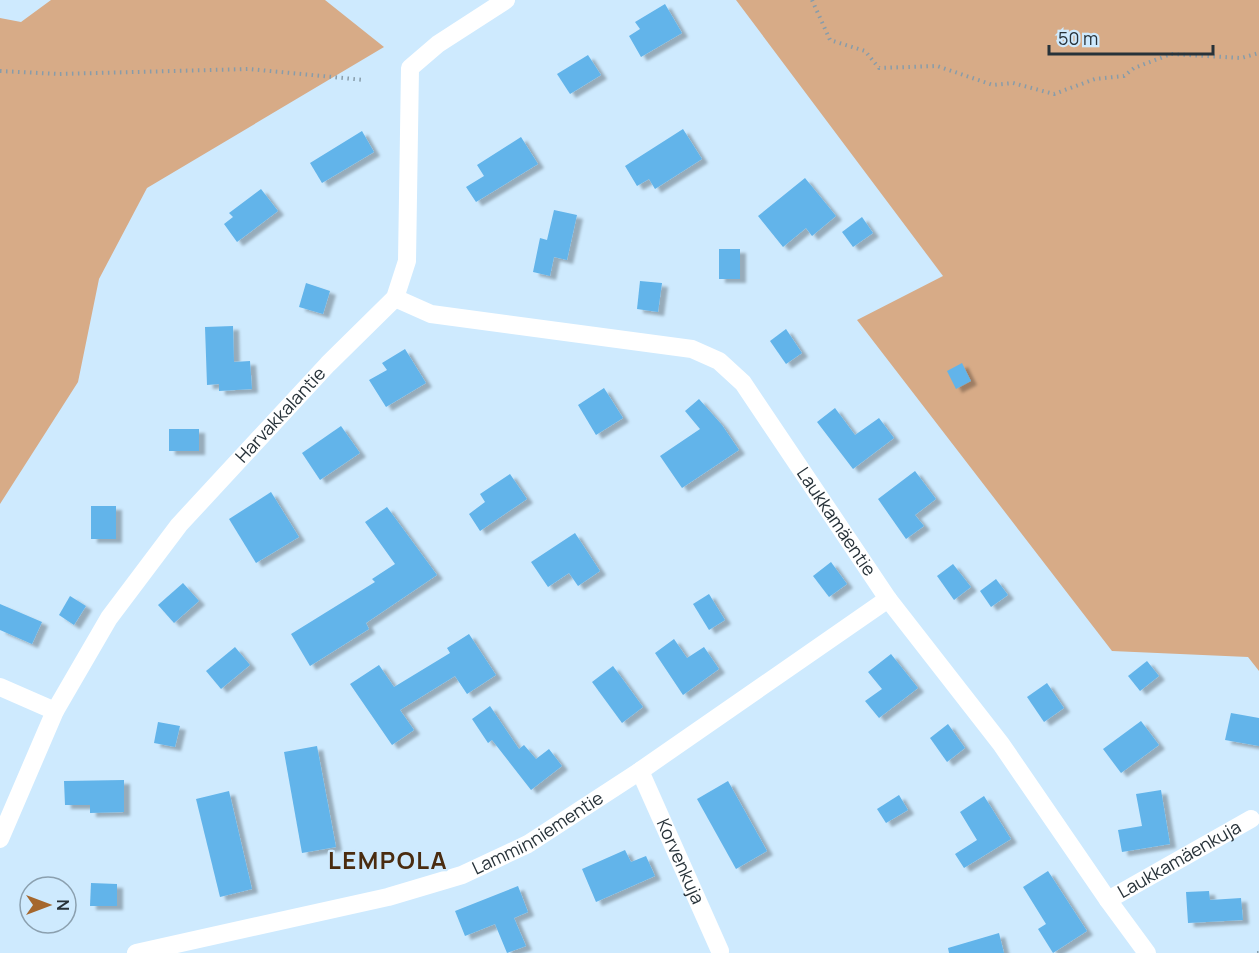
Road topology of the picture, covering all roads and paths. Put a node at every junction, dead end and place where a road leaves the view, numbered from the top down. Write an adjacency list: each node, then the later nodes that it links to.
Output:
1 (506, 0): 6 (street, Harvakkalantie)
2 (813, 0): 3 (path)
3 (1259, 53)
4 (0, 71): 5 (path)
5 (364, 80)
6 (395, 298): 7 (street, Laukkamäentie); 9 (street, Harvakkalantie)
7 (888, 599): 10 (street, Lamminniementie); 13 (street, Laukkamäentie)
8 (0, 687): 9 (street)
9 (55, 711): 12 (street, Harvakkalantie)
10 (640, 771): 14 (street, Korvenkuja); 15 (street, Lamminniementie)
11 (1251, 819): 13 (street, Laukkamäenkuja)
12 (0, 839)
13 (1108, 900): 16 (street, Laukkamäentie)
14 (720, 951)
15 (136, 953)
16 (1147, 953)

